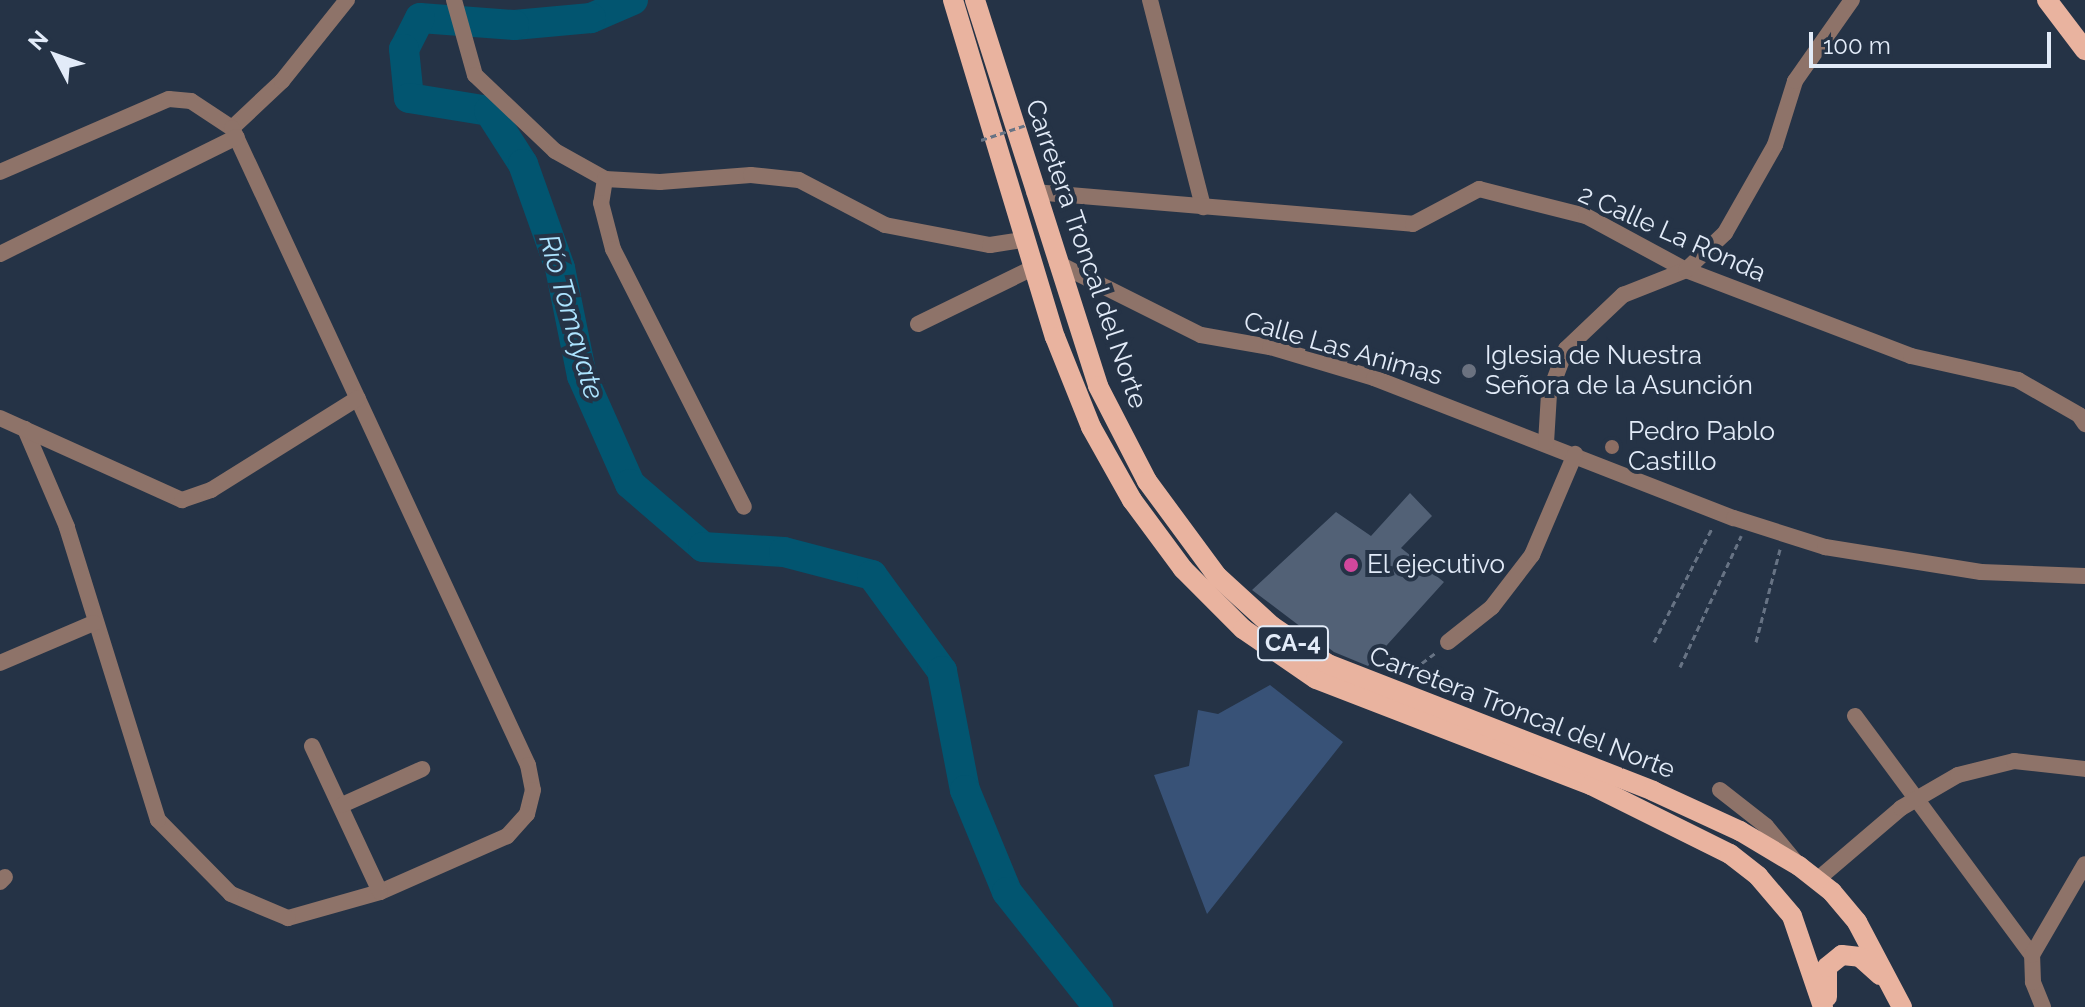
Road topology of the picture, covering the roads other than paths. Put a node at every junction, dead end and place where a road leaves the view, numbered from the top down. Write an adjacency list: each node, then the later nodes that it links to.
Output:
1 (347, 0): 9 (street)
2 (454, 0): 11 (street)
3 (953, 0): 14 (main road, Carretera Troncal del Norte / CA-4)
4 (975, 0): 12 (main road, Carretera Troncal del Norte / CA-4)
5 (1150, 0): 13 (street)
6 (1852, 0): 18 (street)
7 (2047, 0): 8 (main road)
8 (2085, 50)
9 (234, 132): 10 (street); 15 (street); 20 (street)
10 (0, 172)
11 (605, 179): 14 (street); 26 (street)
12 (1034, 192): 13 (street, 2 Calle La Ronda); 16 (main road, Carretera Troncal del Norte / CA-4)
13 (1203, 207): 18 (street, 2 Calle La Ronda)
14 (1027, 239): 17 (main road, Carretera Troncal del Norte / CA-4)
15 (0, 254)
16 (1057, 263): 24 (street, Calle Las Animas); 39 (main road, Carretera Troncal del Norte / CA-4)
17 (1035, 267): 19 (street); 44 (main road, Carretera Troncal del Norte / CA-4)
18 (1686, 270): 22 (street, 2 Calle La Ronda); 24 (street)
19 (918, 324)
20 (358, 398): 23 (street); 41 (street)
21 (0, 418): 23 (street)
22 (2085, 424)
23 (25, 429): 28 (street)
24 (1546, 443): 25 (street, Calle Las Animas)
25 (1575, 454): 27 (street, Calle Las Animas); 29 (street)
26 (744, 507)
27 (2085, 576)
28 (94, 623): 30 (street); 41 (street)
29 (1448, 642)
30 (0, 663)
31 (1855, 716): 36 (street)
32 (312, 746): 37 (street)
33 (422, 769): 37 (street)
34 (2085, 769): 36 (street)
35 (1720, 790): 39 (street)
36 (1916, 799): 40 (street); 42 (street)
37 (342, 805): 41 (street)
38 (2085, 864): 42 (street)
39 (1799, 866): 40 (main road, Carretera Troncal del Norte / CA-4)
40 (1818, 879): 43 (main road, Carretera Troncal del Norte / CA-4)
41 (380, 892)
42 (2032, 955): 45 (street)
43 (1899, 1000): 44 (main road)
44 (1825, 1007)
45 (2043, 1007)

